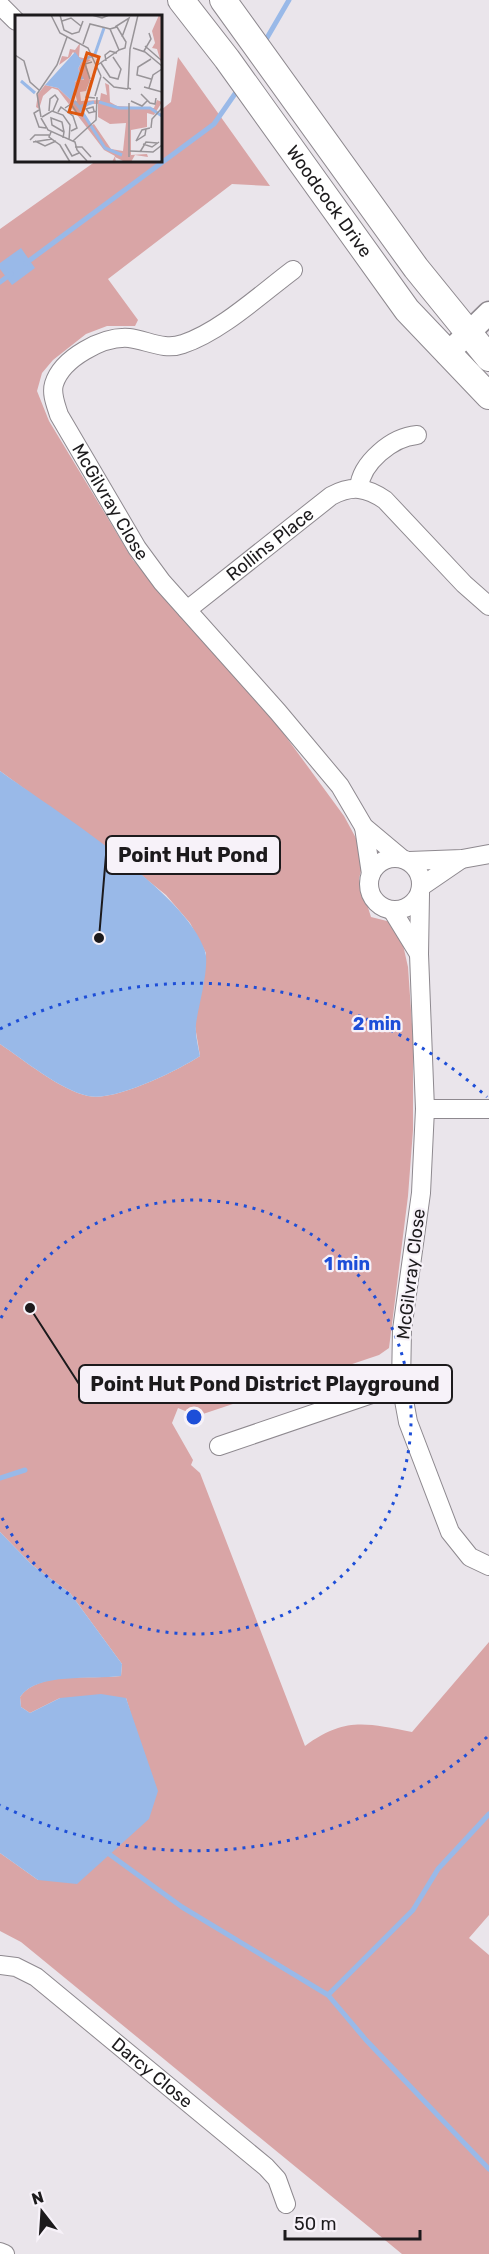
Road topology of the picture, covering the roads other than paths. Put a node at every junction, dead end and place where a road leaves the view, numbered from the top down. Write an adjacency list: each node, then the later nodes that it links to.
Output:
1 (181, 0): 8 (main road, Woodcock Drive)
2 (223, 0): 7 (main road, Woodcock Drive)
3 (0, 5): 4 (street)
4 (15, 20)
5 (293, 270): 13 (street, McGilvray Close)
6 (489, 313): 7 (street)
7 (481, 345): 8 (street)
8 (454, 362): 9 (main road, Woodcock Drive)
9 (489, 396)
10 (417, 435): 11 (street)
11 (359, 488): 12 (street); 13 (street, Rollins Place)
12 (489, 606)
13 (188, 610): 14 (street, McGilvray Close)
14 (364, 827): 16 (street, McGilvray Close); 18 (street, McGilvray Close)
15 (489, 854): 17 (street)
16 (405, 859): 17 (street); 18 (street); 19 (street)
17 (462, 859): 19 (street)
18 (371, 874): 20 (street)
19 (421, 890): 20 (street); 21 (street, McGilvray Close)
20 (392, 910): 21 (street, McGilvray Close)
21 (419, 954): 22 (street, McGilvray Close)
22 (425, 1109): 23 (street); 24 (street, McGilvray Close)
23 (489, 1109)
24 (401, 1384): 25 (street); 26 (street, McGilvray Close)
25 (219, 1446)
26 (489, 1566)
27 (0, 1965): 28 (street, Darcy Close)
28 (286, 2204)
29 (0, 2252): 30 (street)
30 (5, 2254)

